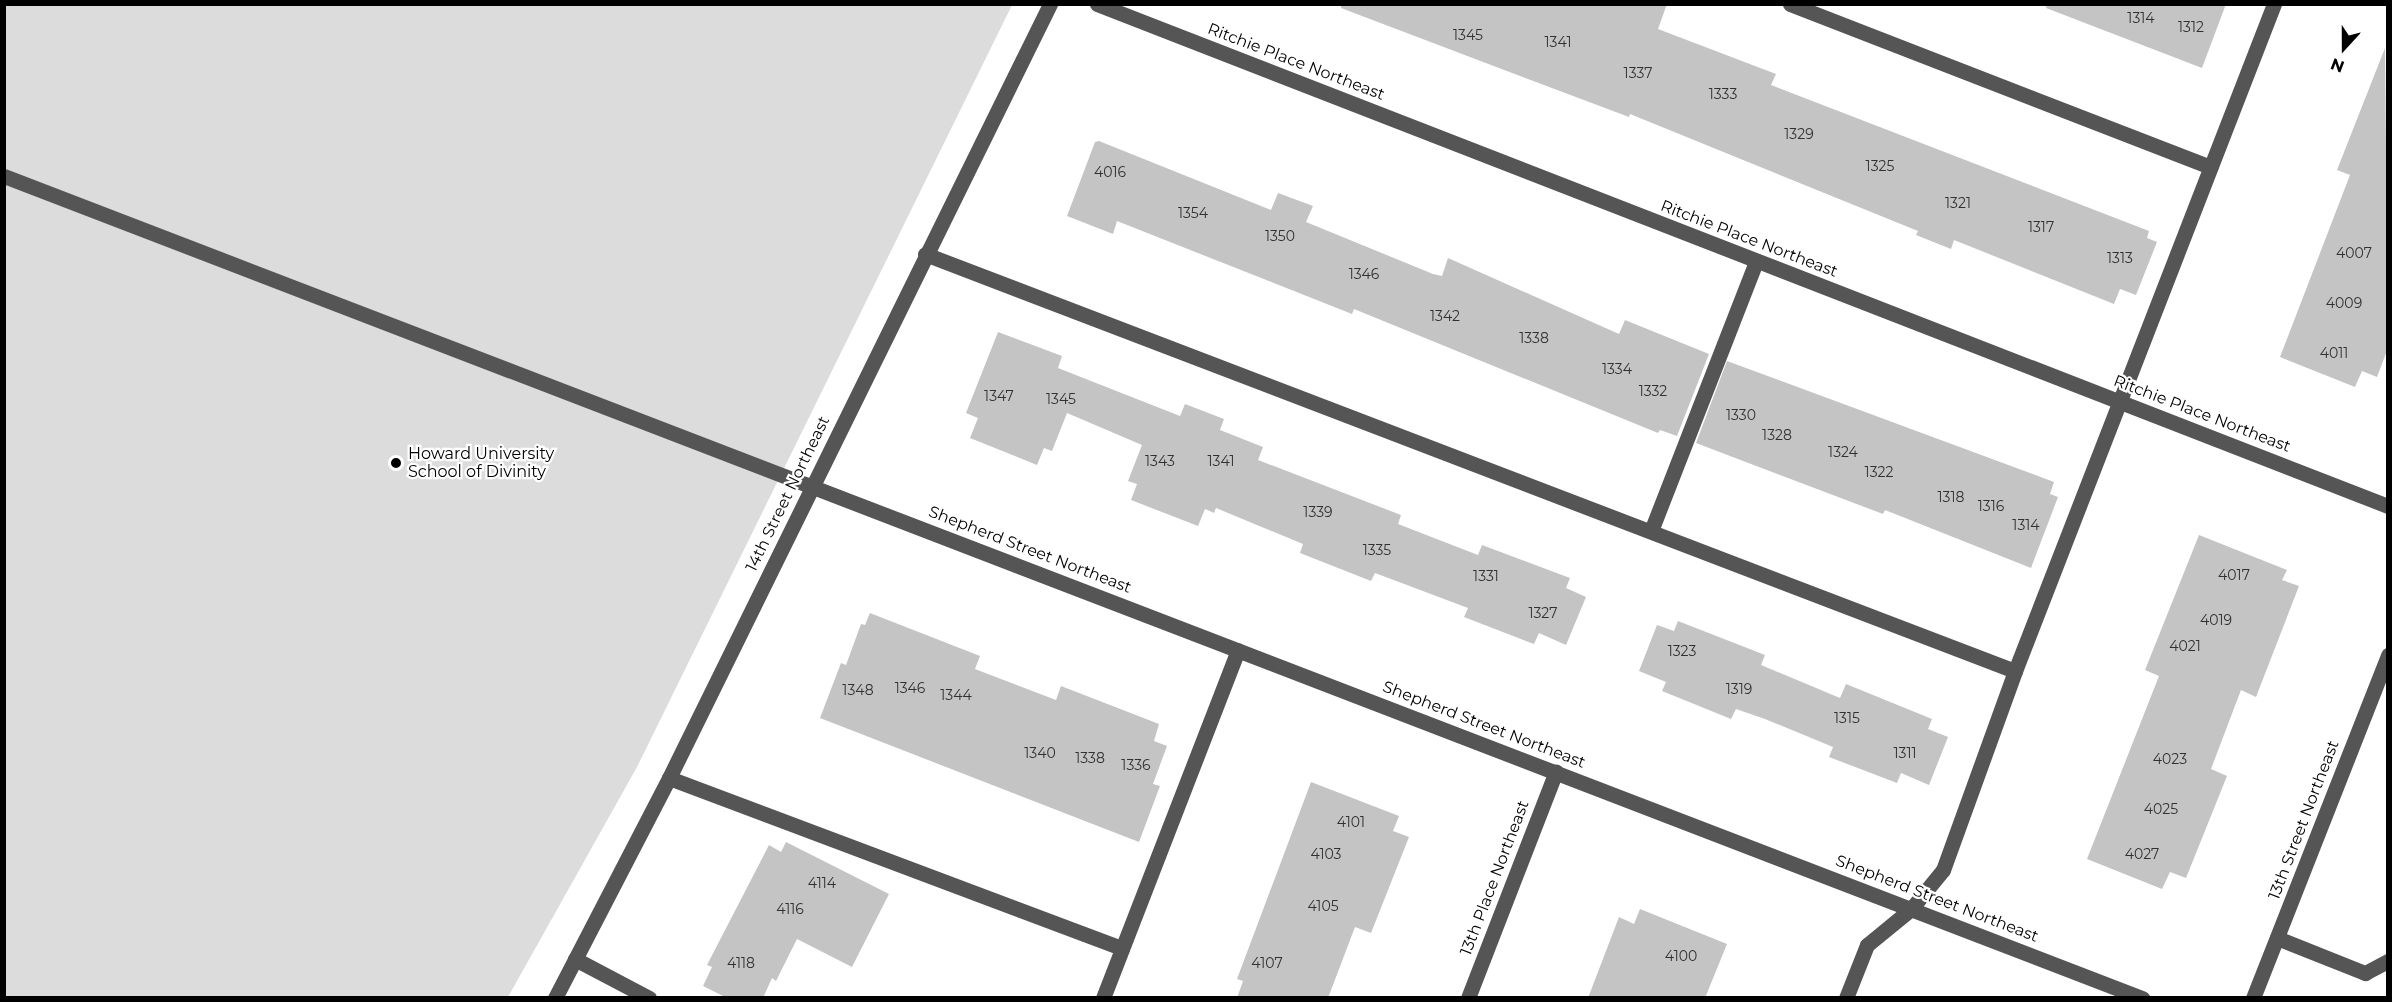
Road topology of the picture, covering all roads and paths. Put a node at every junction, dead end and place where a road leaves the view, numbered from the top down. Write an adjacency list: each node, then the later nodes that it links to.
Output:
1 (1050, 4): 7 (street, 14th Street Northeast)
2 (1097, 4): 8 (street, Ritchie Place Northeast)
3 (1790, 4): 5 (street)
4 (2274, 4): 5 (street)
5 (2210, 167): 9 (street)
6 (4, 176): 10 (street, Shepherd Street Northeast)
7 (925, 254): 10 (street, 14th Street Northeast); 12 (street)
8 (1756, 261): 9 (street, Ritchie Place Northeast); 12 (street)
9 (2119, 401): 11 (street, Ritchie Place Northeast); 15 (street)
10 (812, 485): 13 (street, Shepherd Street Northeast); 17 (street, 14th Street Northeast)
11 (2388, 506)
12 (1651, 531): 15 (street)
13 (1238, 650): 16 (street, Shepherd Street Northeast); 20 (street)
14 (2388, 654): 19 (street, 13th Street Northeast)
15 (2015, 671): 18 (street)
16 (1556, 771): 18 (street, Shepherd Street Northeast); 26 (street, 13th Place Northeast)
17 (669, 778): 20 (street); 21 (street, 14th Street Northeast)
18 (1911, 909): 27 (street); 28 (street, Shepherd Street Northeast)
19 (2277, 938): 22 (street); 29 (street, 13th Street Northeast)
20 (1122, 948): 25 (street)
21 (575, 959): 23 (street, 14th Street Northeast); 24 (street)
22 (2388, 961)
23 (555, 998)
24 (649, 998)
25 (1103, 998)
26 (1468, 998)
27 (1846, 998)
28 (2142, 998)
29 (2253, 998)

